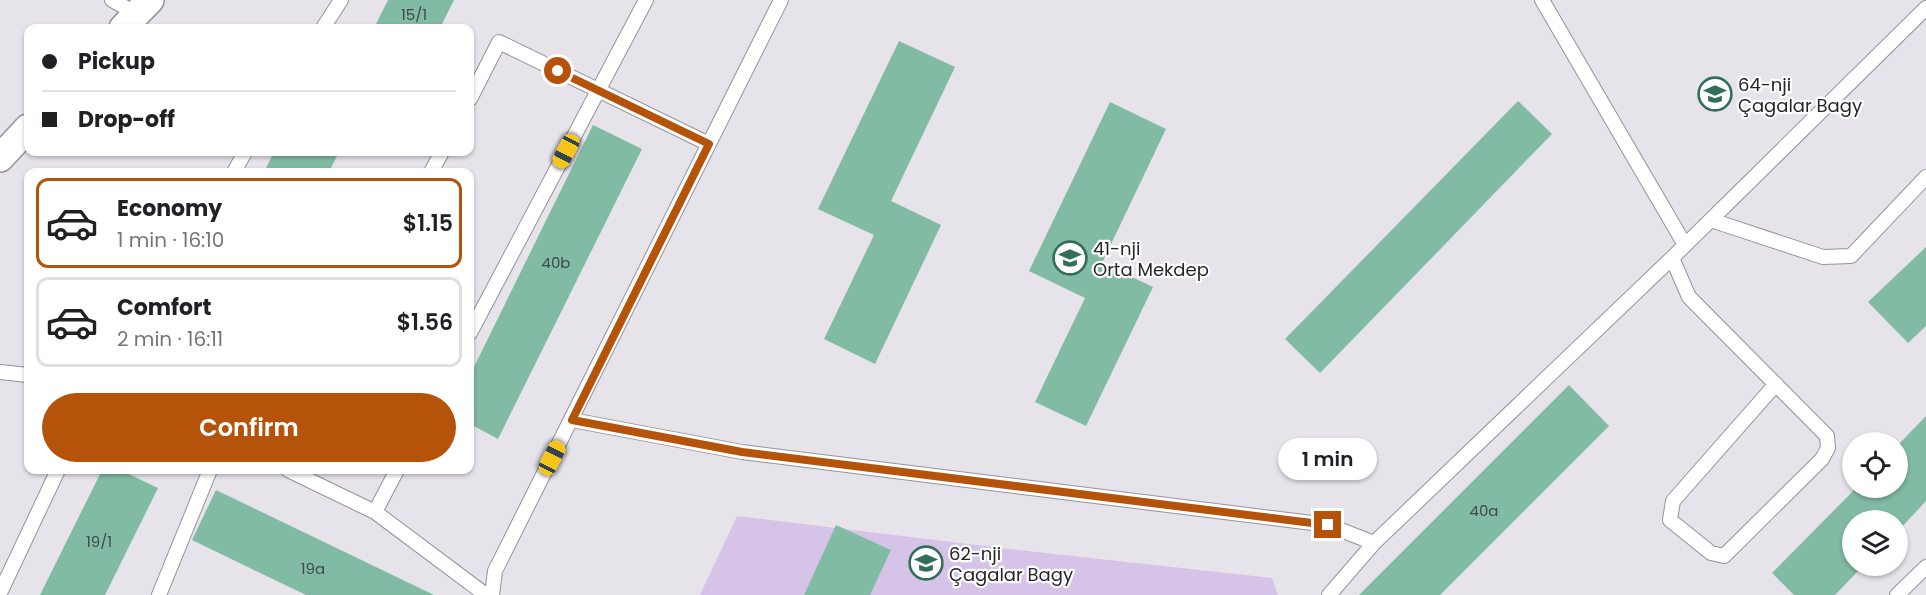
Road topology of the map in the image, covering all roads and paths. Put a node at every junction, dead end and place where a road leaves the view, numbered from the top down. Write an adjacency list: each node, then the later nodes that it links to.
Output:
1 (112, 0): 7 (lane)
2 (341, 0): 8 (lane)
3 (646, 0): 10 (lane)
4 (781, 0): 12 (lane)
5 (1542, 0): 16 (lane)
6 (1926, 8): 15 (lane)
7 (137, 14)
8 (326, 24)
9 (474, 91): 10 (lane)
10 (597, 91): 12 (lane); 18 (lane)
11 (24, 132): 13 (street)
12 (709, 144): 22 (lane)
13 (0, 158)
14 (1926, 177): 15 (lane)
15 (1711, 220): 16 (lane)
16 (1685, 245): 17 (lane)
17 (1672, 258): 21 (lane); 28 (lane)
18 (474, 325)
19 (0, 372): 20 (lane)
20 (24, 375)
21 (1776, 384): 21 (lane)
22 (572, 420): 28 (lane); 33 (lane)
23 (56, 474): 30 (lane)
24 (208, 474): 31 (lane)
25 (296, 474): 27 (lane)
26 (395, 474): 27 (lane)
27 (375, 512): 32 (lane)
28 (1374, 543): 34 (lane)
29 (1926, 567): 35 (lane)
30 (0, 593)
31 (159, 595)
32 (486, 595)
33 (492, 595)
34 (1329, 595)
35 (1897, 595)

